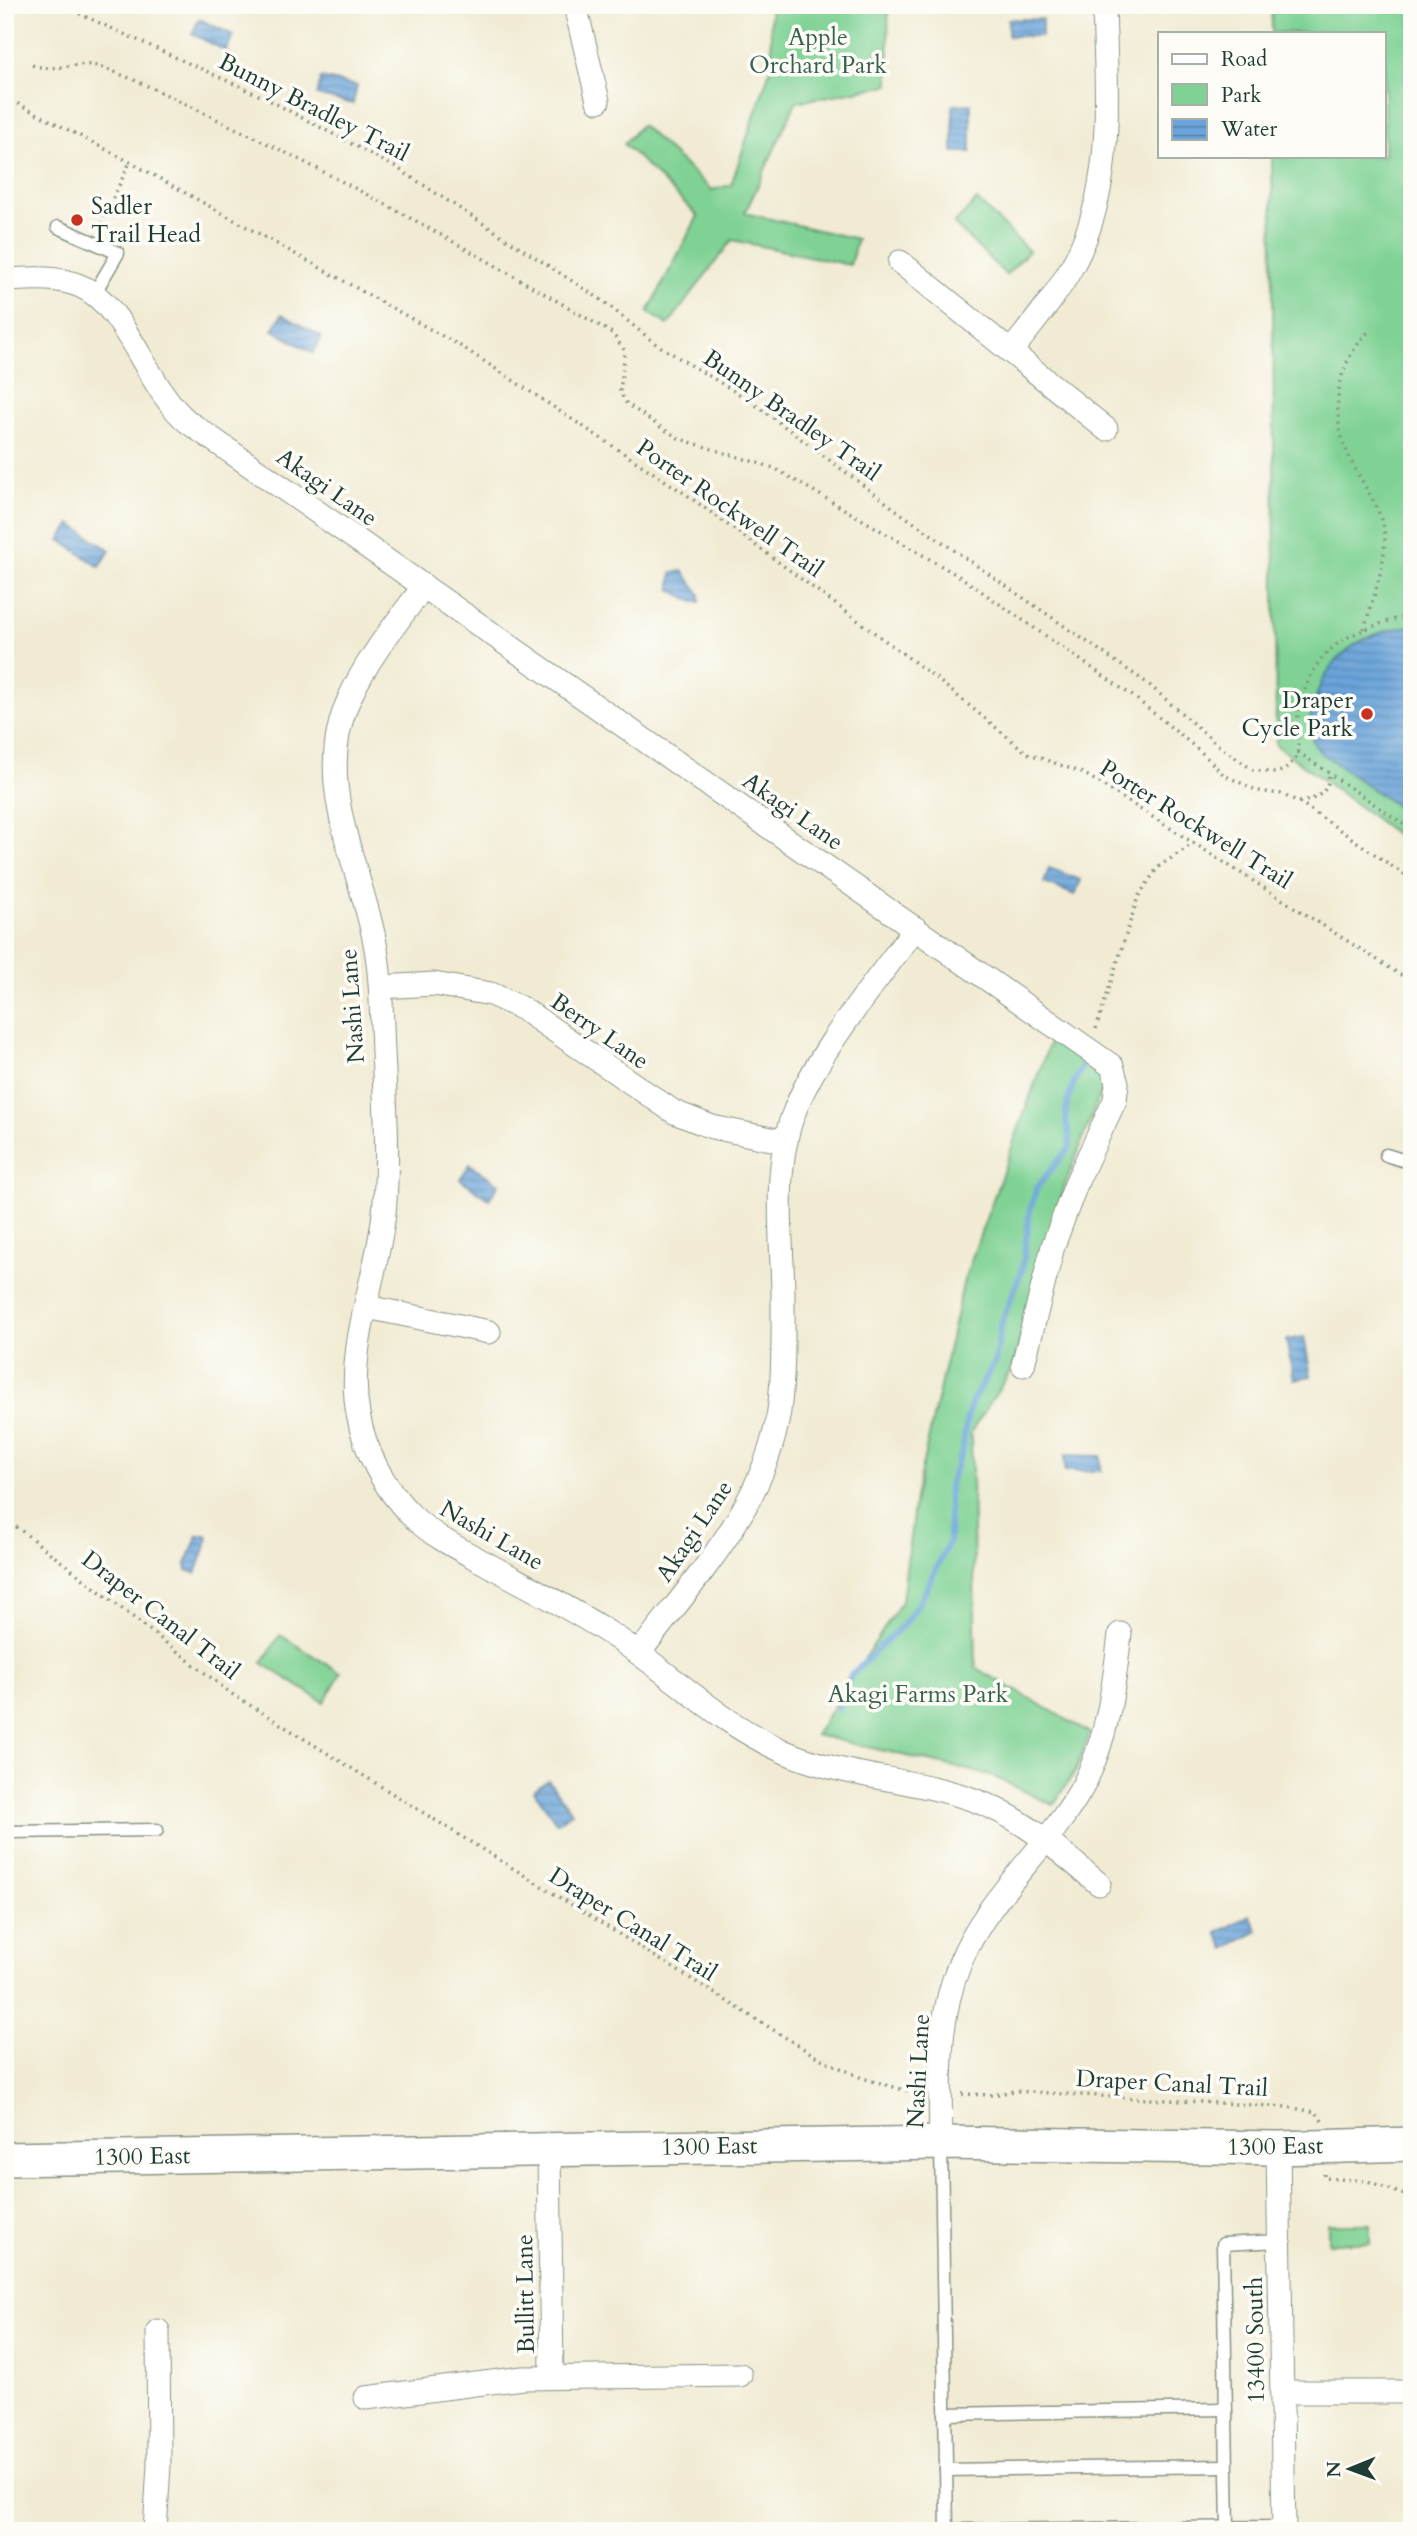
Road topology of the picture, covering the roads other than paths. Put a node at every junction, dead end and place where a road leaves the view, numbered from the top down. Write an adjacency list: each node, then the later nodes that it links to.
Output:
1 (575, 5): 3 (street)
2 (1104, 5): 8 (street)
3 (598, 101)
4 (58, 227): 7 (lane)
5 (900, 262): 8 (street)
6 (5, 280): 7 (street, Akagi Lane)
7 (94, 294): 10 (street, Akagi Lane)
8 (1012, 351): 9 (street)
9 (1106, 429)
10 (424, 586): 11 (street, Akagi Lane); 12 (street, Nashi Lane)
11 (915, 928): 13 (street, Akagi Lane); 18 (street)
12 (381, 987): 13 (street, Berry Lane); 16 (street, Nashi Lane)
13 (786, 1142): 20 (street, Akagi Lane)
14 (1385, 1155): 15 (lane)
15 (1412, 1163)
16 (367, 1307): 17 (street); 20 (street, Nashi Lane)
17 (489, 1332)
18 (1023, 1365)
19 (1120, 1634): 23 (street)
20 (640, 1652): 23 (street, Nashi Lane)
21 (156, 1830): 22 (lane)
22 (5, 1832)
23 (1045, 1839): 24 (street); 25 (street, Nashi Lane)
24 (1099, 1884)
25 (941, 2143): 27 (main road, 1300 East); 28 (main road, 1300 East); 38 (lane)
26 (1412, 2144): 27 (main road, 1300 East)
27 (1278, 2148): 30 (street, 13400 South)
28 (549, 2149): 29 (main road, 1300 East); 33 (street, Bullitt Lane)
29 (5, 2159)
30 (1279, 2241): 34 (street, 13400 South); 37 (lane)
31 (158, 2331): 43 (street)
32 (740, 2375): 33 (street, Bullitt Lane)
33 (552, 2376): 36 (street)
34 (1282, 2392): 35 (street); 42 (street, 13400 South)
35 (1412, 2392)
36 (366, 2398)
37 (1224, 2409): 38 (lane); 39 (lane)
38 (945, 2414): 40 (lane)
39 (1226, 2466): 40 (lane); 41 (lane)
40 (946, 2470): 41 (lane)
41 (1228, 2528): 42 (lane)
42 (1284, 2529)
43 (155, 2531)

